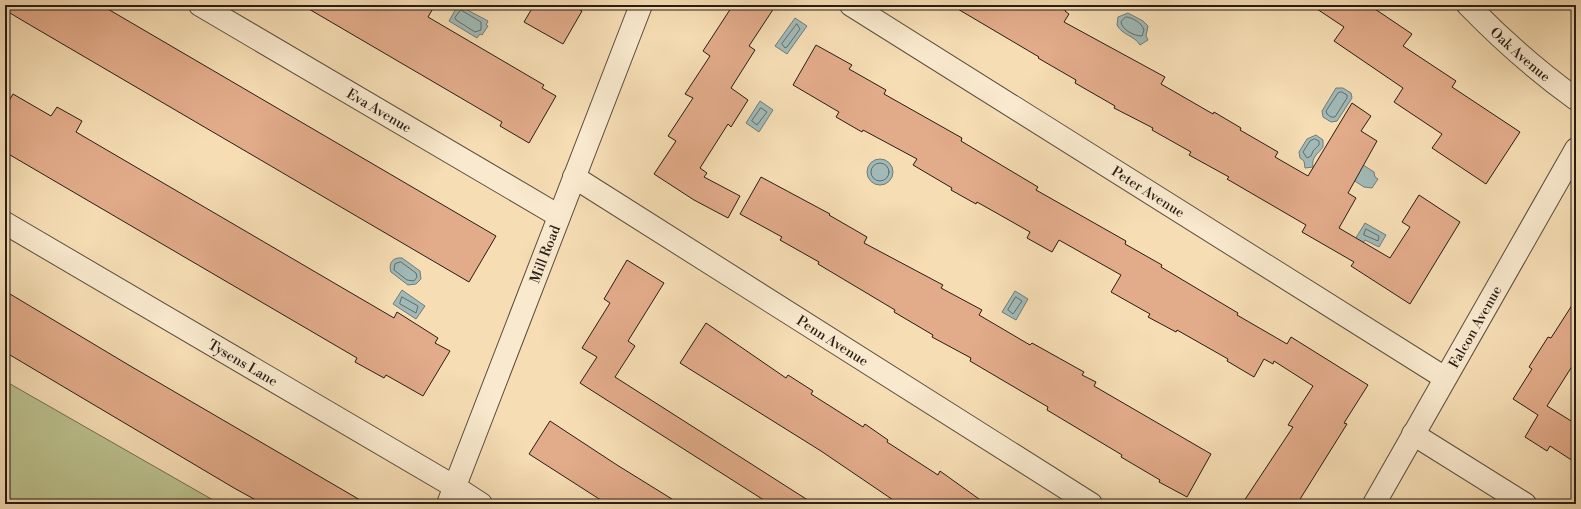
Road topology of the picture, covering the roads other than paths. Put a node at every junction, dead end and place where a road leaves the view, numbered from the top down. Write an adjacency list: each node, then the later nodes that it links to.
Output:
1 (200, 5): 8 (street, Eva Avenue)
2 (641, 5): 7 (street, Mill Road)
3 (851, 5): 10 (street, Peter Avenue)
4 (1468, 5): 5 (street, Oak Avenue)
5 (1576, 99)
6 (1576, 149): 10 (street, Falcon Avenue)
7 (574, 177): 8 (street, Mill Road); 14 (street, Penn Avenue)
8 (559, 216): 12 (street, Mill Road)
9 (5, 223): 12 (street, Tysens Lane)
10 (1445, 378): 11 (street, Falcon Avenue)
11 (1413, 434): 15 (street, Falcon Avenue); 16 (street)
12 (451, 496): 13 (street, Tysens Lane)
13 (481, 504)
14 (1091, 504)
15 (1374, 504)
16 (1525, 504)

